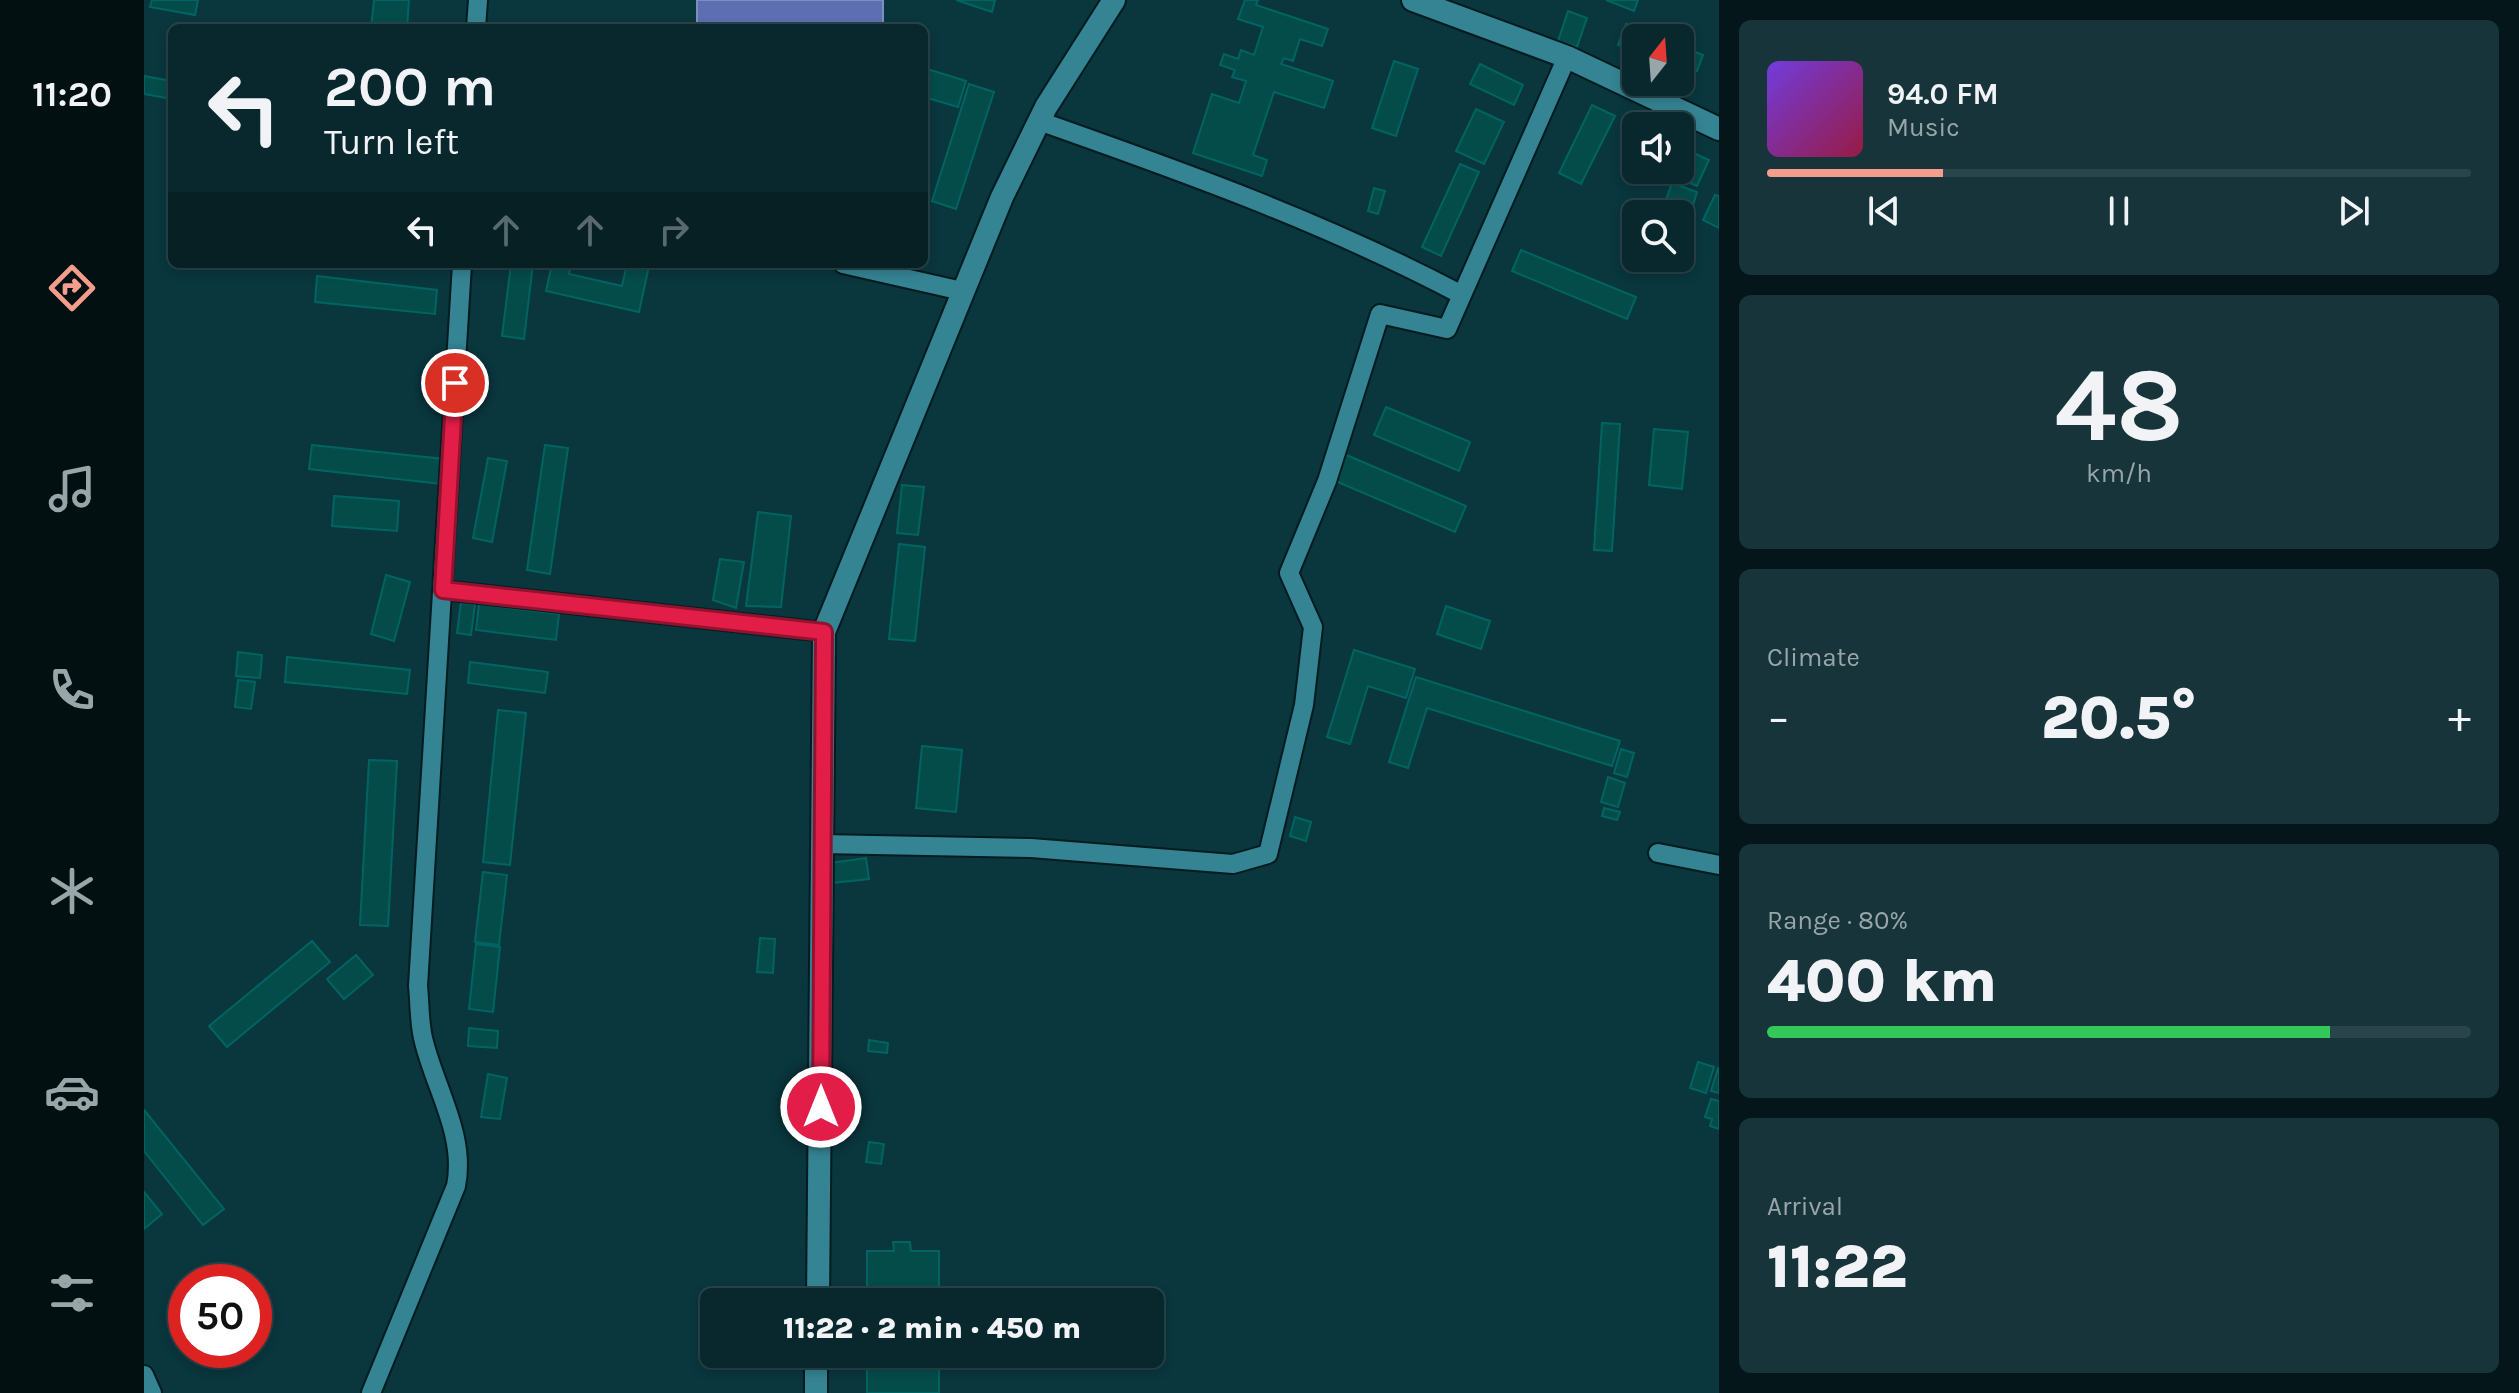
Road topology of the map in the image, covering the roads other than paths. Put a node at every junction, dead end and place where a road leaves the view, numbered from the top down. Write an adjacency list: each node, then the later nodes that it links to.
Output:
1 (478, 0): 4 (street)
2 (1114, 0): 6 (main road)
3 (1413, 0): 5 (main road)
4 (476, 24)
5 (1567, 57): 7 (main road); 11 (street)
6 (1039, 121): 10 (main road); 11 (street)
7 (1719, 129)
8 (462, 268): 12 (street)
9 (861, 268): 10 (street)
10 (962, 291): 13 (main road)
11 (1462, 295): 14 (street)
12 (443, 590): 13 (street); 21 (street)
13 (824, 632): 14 (main road)
14 (821, 844): 17 (main road)
15 (1658, 853): 16 (street)
16 (1719, 865)
17 (818, 1288)
18 (816, 1368): 22 (main road)
19 (144, 1375): 20 (street)
20 (152, 1393)
21 (371, 1393)
22 (816, 1393)

